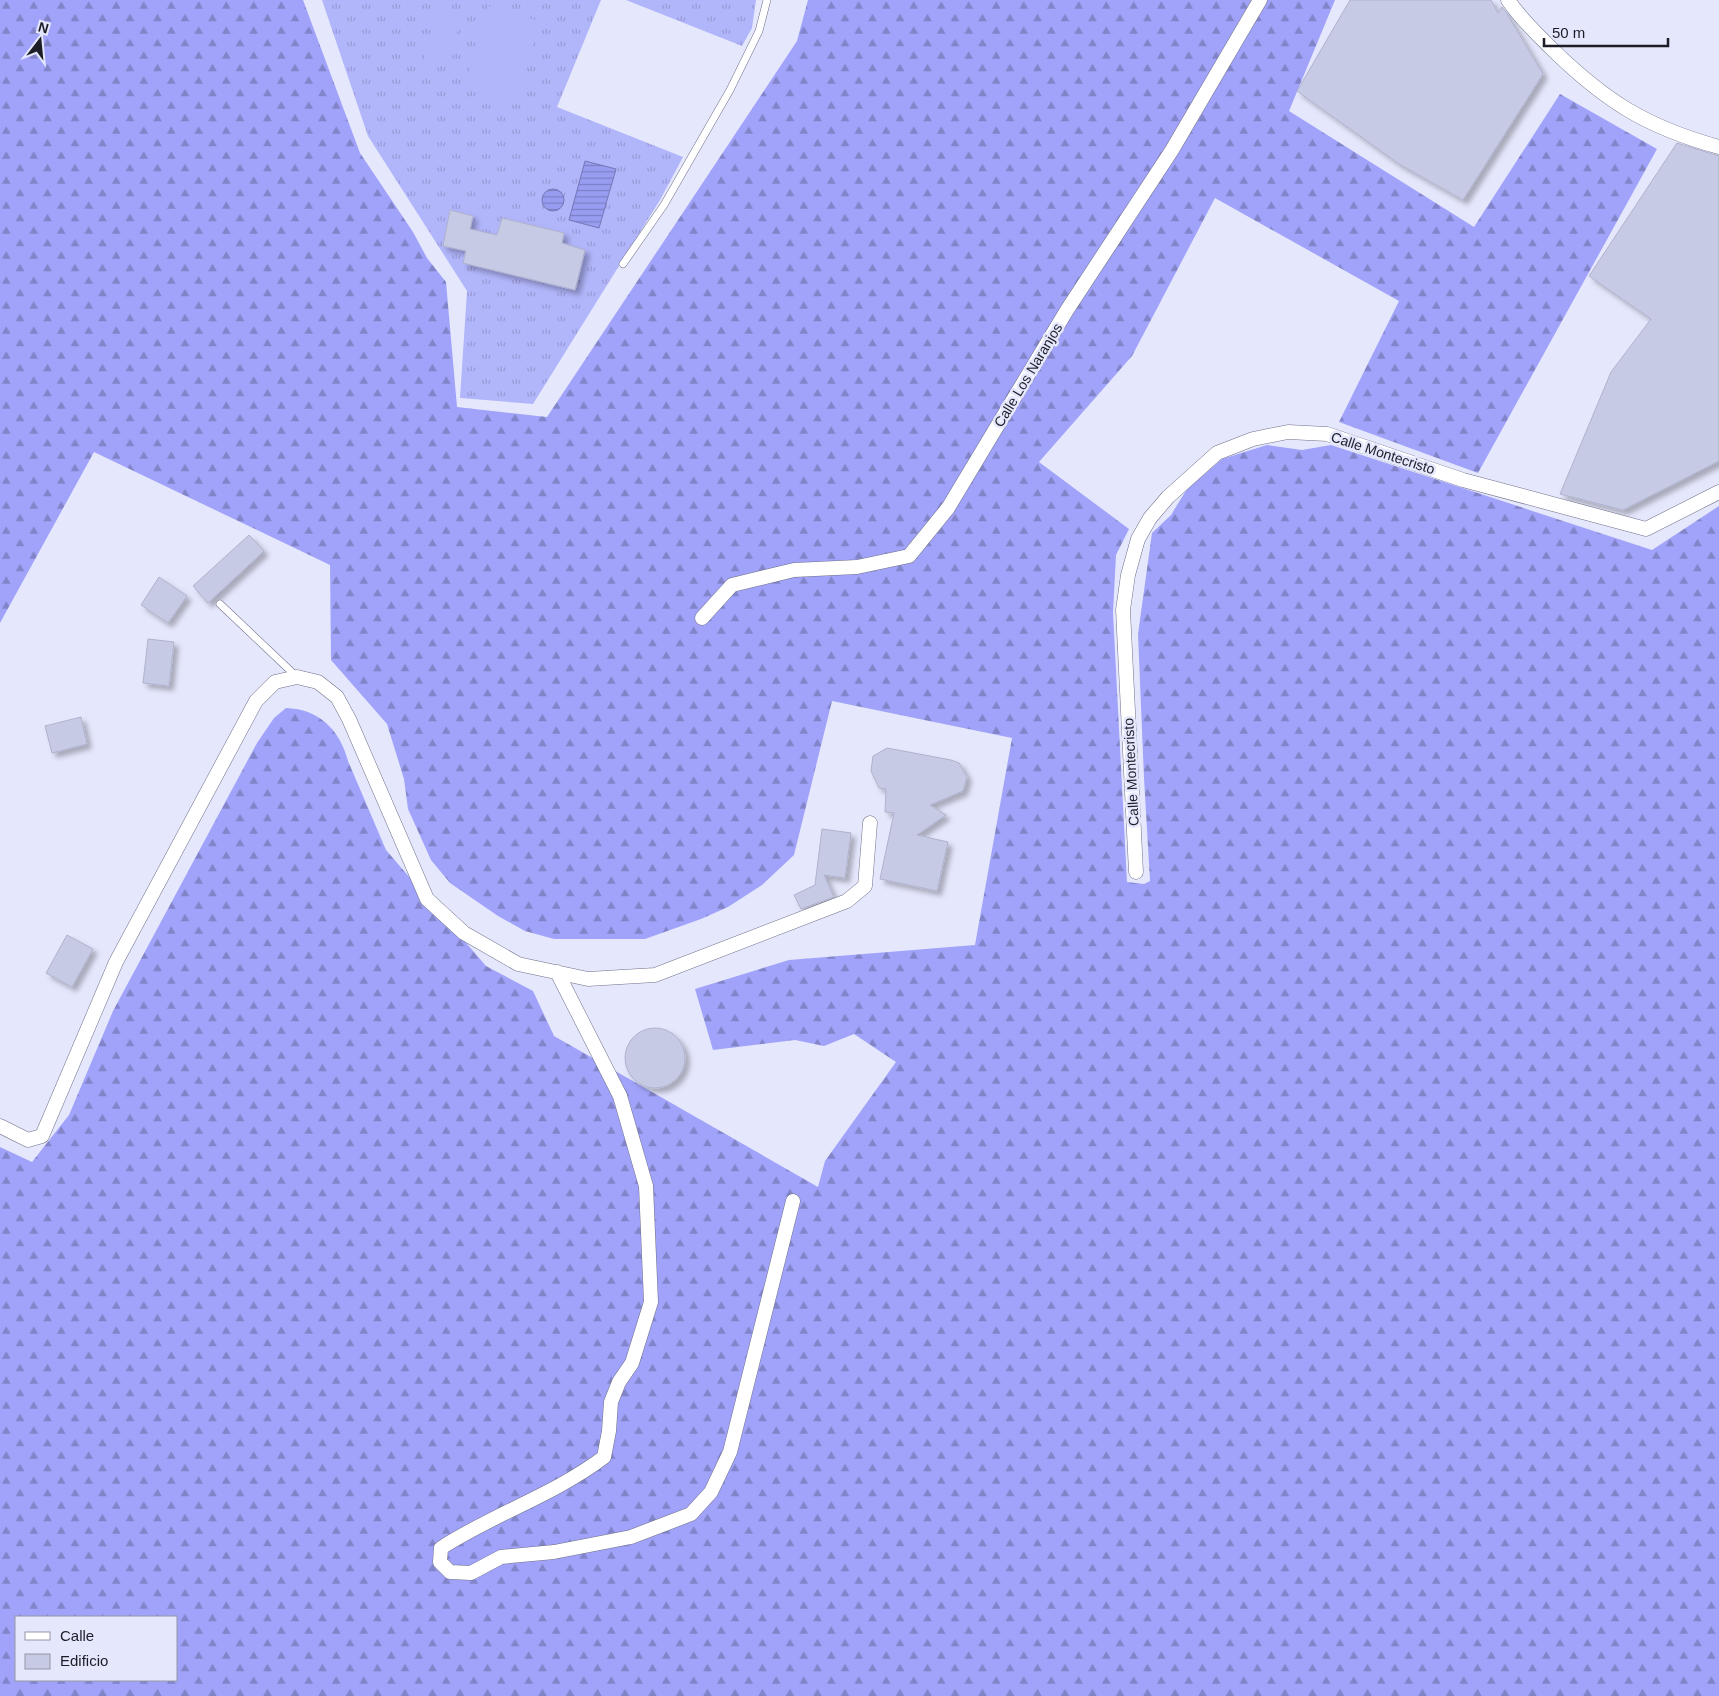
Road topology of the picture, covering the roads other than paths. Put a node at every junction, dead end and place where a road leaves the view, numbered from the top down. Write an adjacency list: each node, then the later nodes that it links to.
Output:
1 (767, 0): 5 (lane)
2 (1260, 0): 8 (street, Calle Los Naranjos)
3 (1508, 0): 4 (street)
4 (1719, 147)
5 (623, 264)
6 (1719, 492): 11 (street, Calle Montecristo)
7 (220, 604): 9 (lane)
8 (702, 618)
9 (297, 677): 12 (street); 13 (street)
10 (870, 823): 12 (street)
11 (1136, 872)
12 (557, 972): 14 (street)
13 (0, 1126)
14 (793, 1201)

